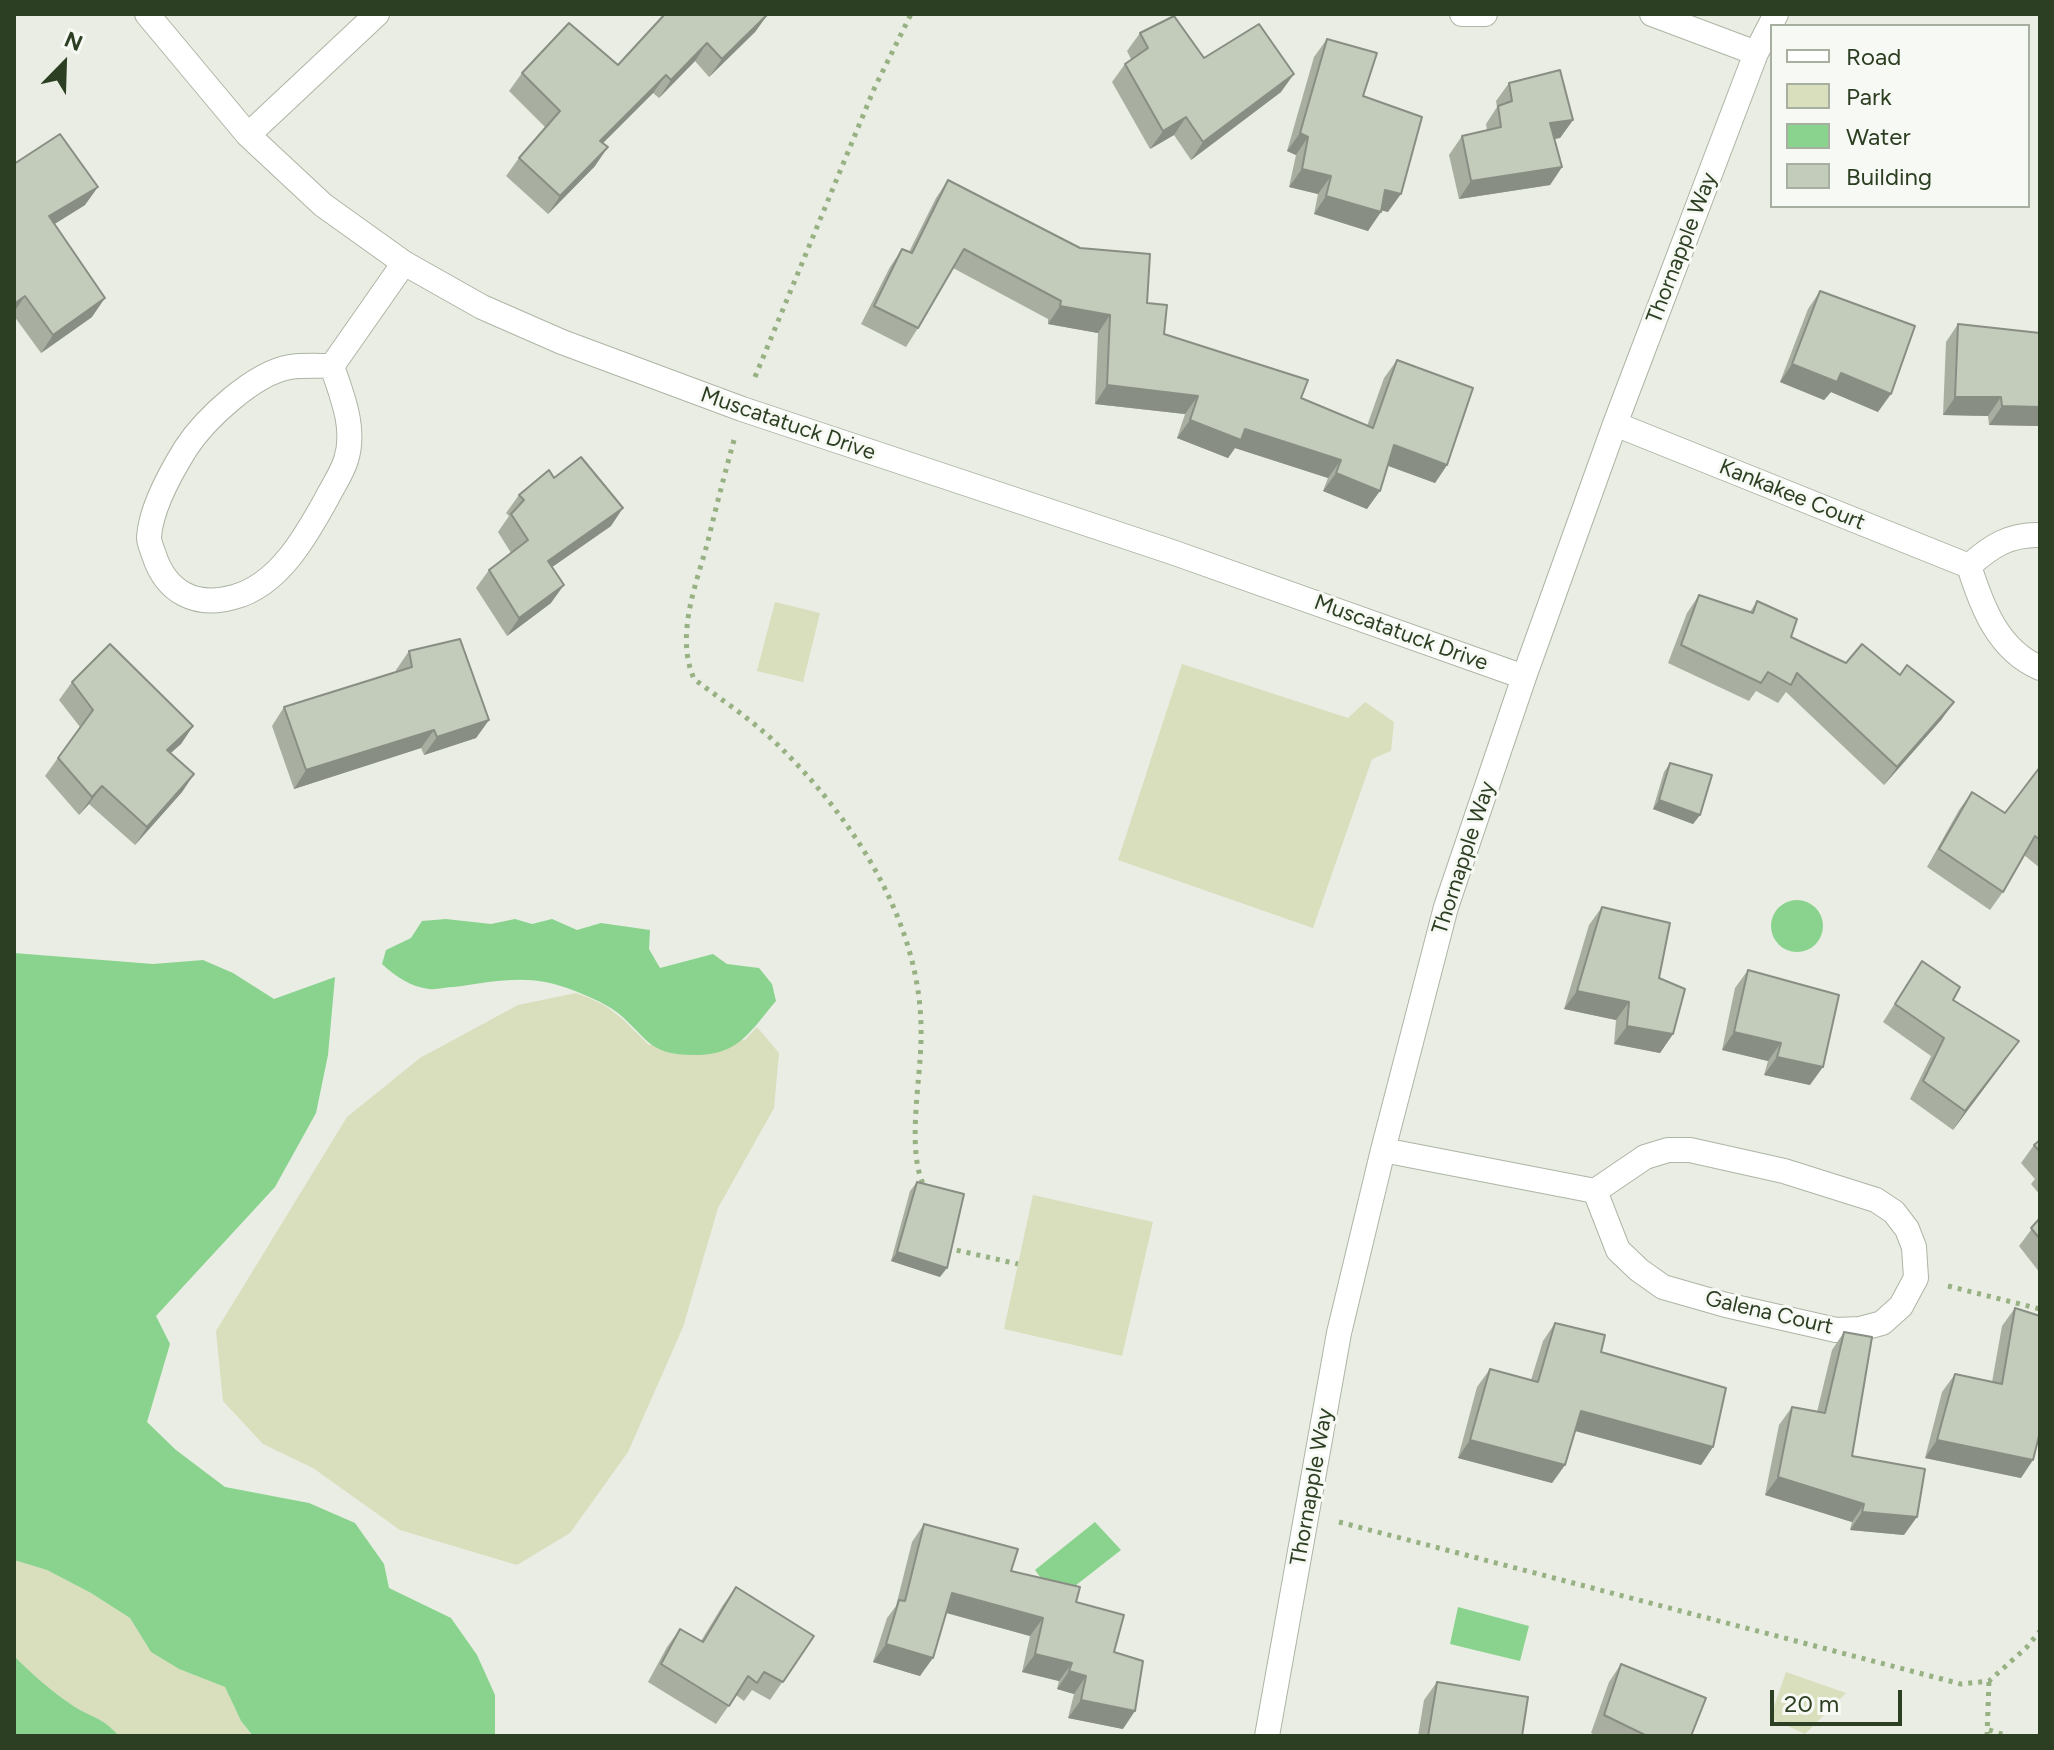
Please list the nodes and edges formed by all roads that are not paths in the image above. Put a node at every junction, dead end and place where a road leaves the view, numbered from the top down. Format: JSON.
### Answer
{"nodes":[{"id":1,"x":147,"y":14,"type":"edge"},
{"id":2,"x":377,"y":14,"type":"edge"},
{"id":3,"x":1462,"y":14,"type":"edge"},
{"id":4,"x":1485,"y":14,"type":"edge"},
{"id":5,"x":1652,"y":14,"type":"edge"},
{"id":6,"x":1770,"y":26,"type":"edge"},
{"id":7,"x":1756,"y":53,"type":"junction"},
{"id":8,"x":248,"y":135,"type":"junction"},
{"id":9,"x":404,"y":263,"type":"junction"},
{"id":10,"x":332,"y":366,"type":"junction"},
{"id":11,"x":1615,"y":424,"type":"junction"},
{"id":12,"x":2040,"y":535,"type":"edge"},
{"id":13,"x":1969,"y":566,"type":"junction"},
{"id":14,"x":2040,"y":668,"type":"edge"},
{"id":15,"x":1524,"y":677,"type":"junction"},
{"id":16,"x":1383,"y":1150,"type":"junction"},
{"id":17,"x":1595,"y":1191,"type":"junction"},
{"id":18,"x":1267,"y":1736,"type":"edge"}],
"edges":[{"from":1,"to":8,"type":"street","name":"Muscatatuck Drive"},
{"from":2,"to":8,"type":"street"},
{"from":3,"to":4,"type":"street"},
{"from":5,"to":7,"type":"street"},
{"from":6,"to":7,"type":"street","name":"Thornapple Way"},
{"from":7,"to":11,"type":"street","name":"Thornapple Way"},
{"from":8,"to":9,"type":"street","name":"Muscatatuck Drive"},
{"from":9,"to":10,"type":"street"},
{"from":9,"to":15,"type":"street","name":"Muscatatuck Drive"},
{"from":10,"to":10,"type":"street"},
{"from":11,"to":13,"type":"street","name":"Kankakee Court"},
{"from":11,"to":15,"type":"street","name":"Thornapple Way"},
{"from":12,"to":13,"type":"street"},
{"from":13,"to":14,"type":"street"},
{"from":15,"to":16,"type":"street","name":"Thornapple Way"},
{"from":16,"to":17,"type":"street"},
{"from":16,"to":18,"type":"street","name":"Thornapple Way"},
{"from":17,"to":17,"type":"street","name":"Galena Court"}]}
